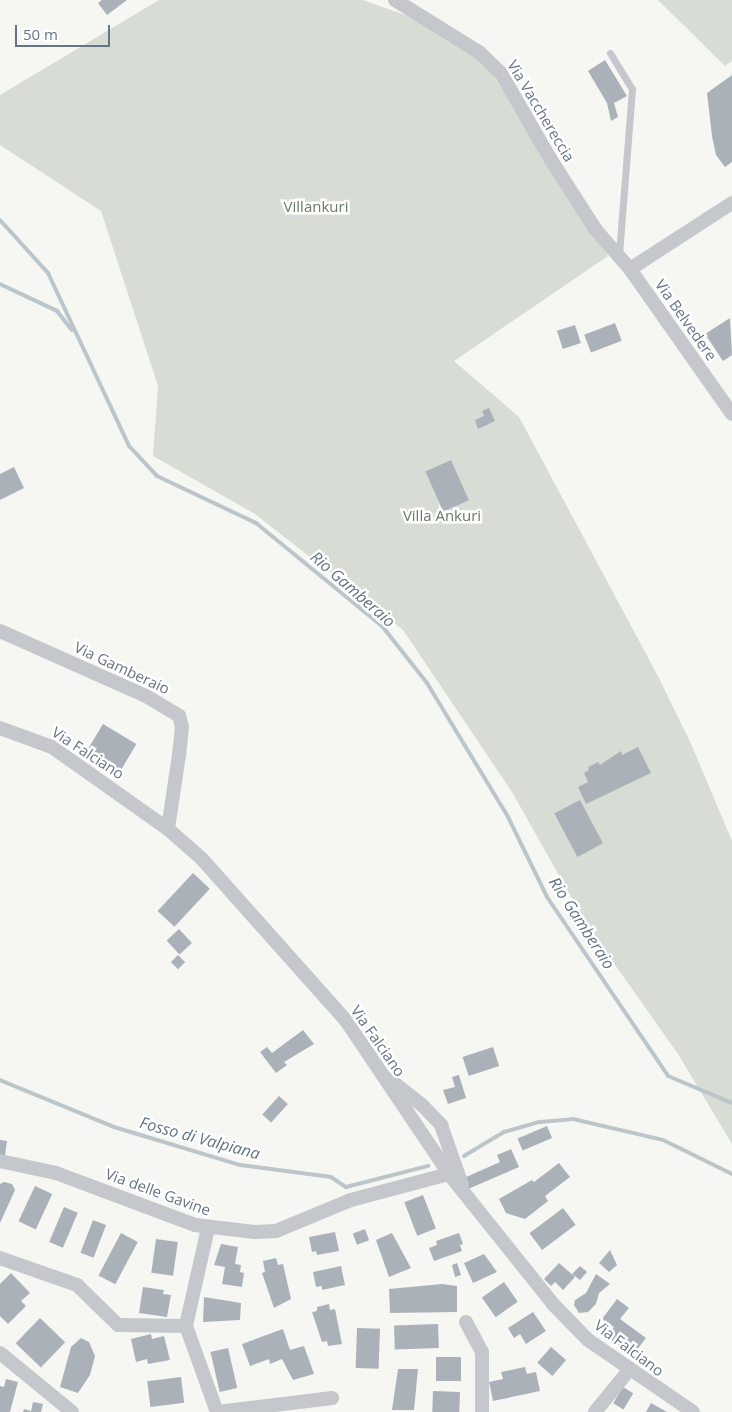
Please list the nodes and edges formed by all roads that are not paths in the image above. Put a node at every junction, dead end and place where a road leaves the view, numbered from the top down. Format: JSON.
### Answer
{"nodes":[{"id":1,"x":394,"y":0,"type":"edge"},
{"id":2,"x":610,"y":53,"type":"dead end"},
{"id":3,"x":732,"y":203,"type":"edge"},
{"id":4,"x":619,"y":257,"type":"junction"},
{"id":5,"x":630,"y":269,"type":"junction"},
{"id":6,"x":732,"y":414,"type":"edge"},
{"id":7,"x":0,"y":631,"type":"edge"},
{"id":8,"x":0,"y":728,"type":"edge"},
{"id":9,"x":168,"y":829,"type":"junction"},
{"id":10,"x":382,"y":1074,"type":"junction"},
{"id":11,"x":0,"y":1161,"type":"edge"},
{"id":12,"x":449,"y":1174,"type":"junction"},
{"id":13,"x":464,"y":1193,"type":"junction"},
{"id":14,"x":208,"y":1228,"type":"junction"},
{"id":15,"x":0,"y":1258,"type":"edge"},
{"id":16,"x":466,"y":1322,"type":"dead end"},
{"id":17,"x":186,"y":1326,"type":"junction"},
{"id":18,"x":0,"y":1353,"type":"edge"},
{"id":19,"x":629,"y":1370,"type":"junction"},
{"id":20,"x":332,"y":1398,"type":"dead end"},
{"id":21,"x":72,"y":1412,"type":"edge"},
{"id":22,"x":217,"y":1412,"type":"edge"},
{"id":23,"x":482,"y":1412,"type":"edge"},
{"id":24,"x":595,"y":1412,"type":"edge"},
{"id":25,"x":693,"y":1412,"type":"edge"}],
"edges":[{"from":1,"to":4,"type":"street","name":"Via Vacchereccia"},
{"from":2,"to":4,"type":"lane"},
{"from":3,"to":5,"type":"street"},
{"from":4,"to":5,"type":"street","name":"Via Vacchereccia"},
{"from":5,"to":6,"type":"street","name":"Via Belvedere"},
{"from":7,"to":9,"type":"street","name":"Via Gamberaio"},
{"from":8,"to":9,"type":"street","name":"Via Falciano"},
{"from":9,"to":10,"type":"street","name":"Via Falciano"},
{"from":10,"to":12,"type":"street","name":"Via Falciano"},
{"from":10,"to":13,"type":"street"},
{"from":11,"to":14,"type":"street","name":"Via delle Gavine"},
{"from":12,"to":13,"type":"street","name":"Via Falciano"},
{"from":12,"to":14,"type":"street","name":"Via delle Gavine"},
{"from":13,"to":19,"type":"street","name":"Via Falciano"},
{"from":14,"to":17,"type":"street"},
{"from":15,"to":17,"type":"street"},
{"from":16,"to":23,"type":"street"},
{"from":17,"to":22,"type":"street"},
{"from":18,"to":21,"type":"street"},
{"from":19,"to":24,"type":"street"},
{"from":19,"to":25,"type":"street","name":"Via Falciano"},
{"from":20,"to":22,"type":"street"}]}
